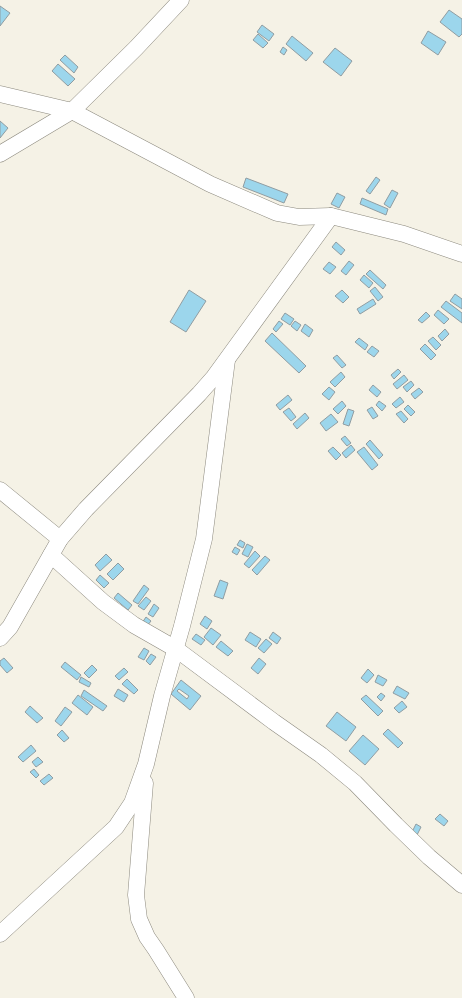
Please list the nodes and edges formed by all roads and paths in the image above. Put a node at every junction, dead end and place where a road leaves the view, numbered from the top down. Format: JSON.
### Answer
{"nodes":[{"id":1,"x":181,"y":0,"type":"edge"},
{"id":2,"x":0,"y":94,"type":"edge"},
{"id":3,"x":72,"y":111,"type":"junction"},
{"id":4,"x":0,"y":154,"type":"edge"},
{"id":5,"x":331,"y":216,"type":"junction"},
{"id":6,"x":462,"y":254,"type":"edge"},
{"id":7,"x":227,"y":360,"type":"junction"},
{"id":8,"x":0,"y":490,"type":"edge"},
{"id":9,"x":60,"y":539,"type":"junction"},
{"id":10,"x":51,"y":555,"type":"junction"},
{"id":11,"x":0,"y":638,"type":"edge"},
{"id":12,"x":176,"y":649,"type":"junction"},
{"id":13,"x":146,"y":764,"type":"junction"},
{"id":14,"x":462,"y":885,"type":"edge"},
{"id":15,"x":0,"y":934,"type":"edge"},
{"id":16,"x":183,"y":997,"type":"edge"}],
"edges":[{"from":1,"to":3,"type":"street"},
{"from":2,"to":3,"type":"street"},
{"from":3,"to":4,"type":"street"},
{"from":3,"to":5,"type":"street"},
{"from":5,"to":6,"type":"street"},
{"from":5,"to":7,"type":"street"},
{"from":7,"to":9,"type":"street"},
{"from":7,"to":12,"type":"street"},
{"from":8,"to":9,"type":"street"},
{"from":9,"to":10,"type":"street"},
{"from":10,"to":11,"type":"street"},
{"from":10,"to":12,"type":"street"},
{"from":12,"to":13,"type":"street"},
{"from":12,"to":14,"type":"street"},
{"from":13,"to":15,"type":"street"},
{"from":13,"to":16,"type":"street"}]}
